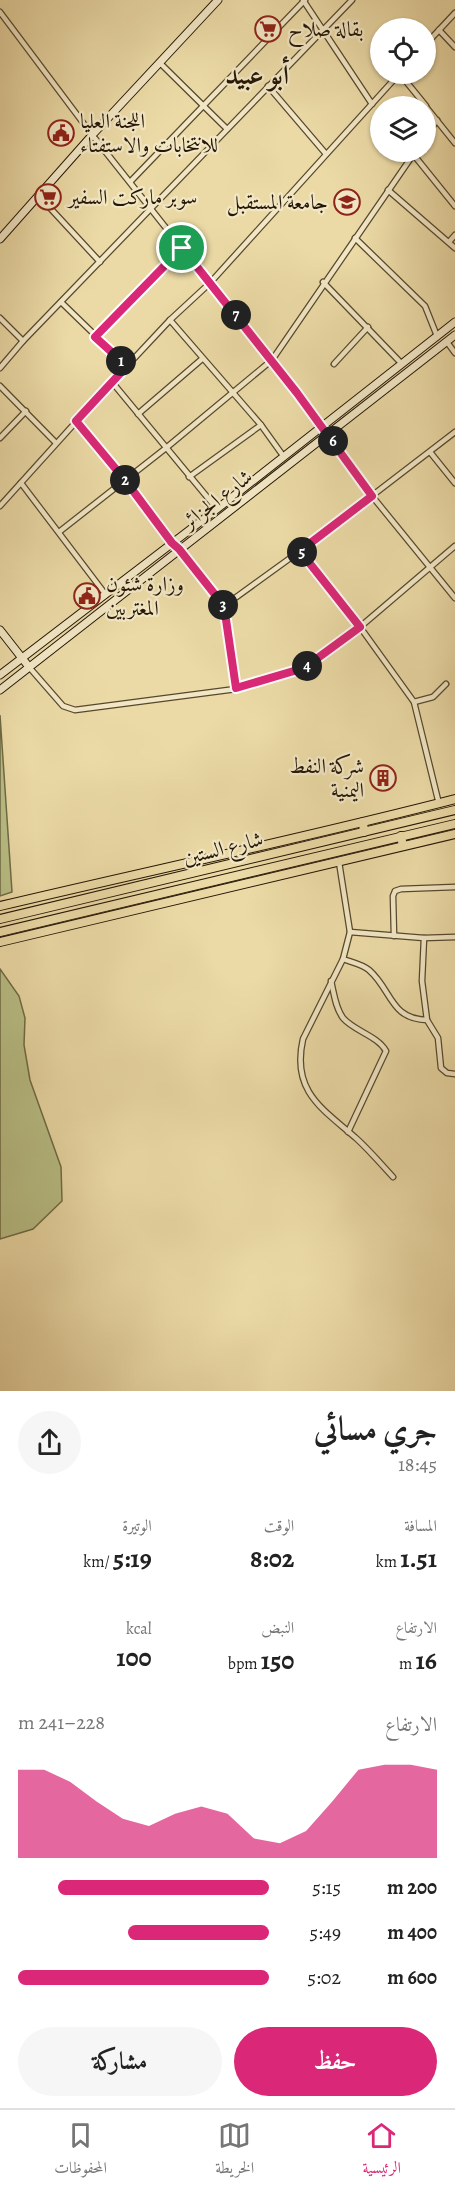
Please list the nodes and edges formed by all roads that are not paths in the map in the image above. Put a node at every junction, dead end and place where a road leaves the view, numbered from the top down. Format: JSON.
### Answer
{"nodes":[{"id":1,"x":218,"y":0,"type":"edge"},
{"id":2,"x":304,"y":0,"type":"edge"},
{"id":3,"x":352,"y":0,"type":"edge"},
{"id":4,"x":0,"y":12,"type":"edge"},
{"id":5,"x":455,"y":13,"type":"edge"},
{"id":6,"x":323,"y":30,"type":"junction"},
{"id":7,"x":439,"y":30,"type":"junction"},
{"id":8,"x":436,"y":33,"type":"edge"},
{"id":9,"x":455,"y":47,"type":"edge"},
{"id":10,"x":160,"y":63,"type":"junction"},
{"id":11,"x":391,"y":84,"type":"edge"},
{"id":12,"x":408,"y":84,"type":"edge"},
{"id":13,"x":268,"y":86,"type":"junction"},
{"id":14,"x":379,"y":96,"type":"edge"},
{"id":15,"x":417,"y":96,"type":"edge"},
{"id":16,"x":370,"y":101,"type":"edge"},
{"id":17,"x":203,"y":104,"type":"junction"},
{"id":18,"x":370,"y":106,"type":"edge"},
{"id":19,"x":437,"y":120,"type":"edge"},
{"id":20,"x":227,"y":129,"type":"junction"},
{"id":21,"x":93,"y":135,"type":"junction"},
{"id":22,"x":455,"y":143,"type":"edge"},
{"id":23,"x":326,"y":154,"type":"junction"},
{"id":24,"x":408,"y":162,"type":"edge"},
{"id":25,"x":421,"y":162,"type":"edge"},
{"id":26,"x":130,"y":181,"type":"junction"},
{"id":27,"x":388,"y":190,"type":"junction"},
{"id":28,"x":39,"y":196,"type":"junction"},
{"id":29,"x":455,"y":206,"type":"edge"},
{"id":30,"x":151,"y":208,"type":"junction"},
{"id":31,"x":455,"y":235,"type":"edge"},
{"id":32,"x":355,"y":238,"type":"junction"},
{"id":33,"x":0,"y":239,"type":"edge"},
{"id":34,"x":449,"y":242,"type":"junction"},
{"id":35,"x":182,"y":248,"type":"junction"},
{"id":36,"x":455,"y":248,"type":"edge"},
{"id":37,"x":100,"y":262,"type":"junction"},
{"id":38,"x":323,"y":282,"type":"junction"},
{"id":39,"x":210,"y":283,"type":"junction"},
{"id":40,"x":61,"y":302,"type":"junction"},
{"id":41,"x":0,"y":318,"type":"edge"},
{"id":42,"x":171,"y":320,"type":"junction"},
{"id":43,"x":455,"y":322,"type":"edge"},
{"id":44,"x":368,"y":327,"type":"junction"},
{"id":45,"x":455,"y":335,"type":"edge"},
{"id":46,"x":437,"y":336,"type":"junction"},
{"id":47,"x":95,"y":337,"type":"junction"},
{"id":48,"x":23,"y":341,"type":"junction"},
{"id":49,"x":447,"y":342,"type":"junction"},
{"id":50,"x":455,"y":353,"type":"edge"},
{"id":51,"x":202,"y":359,"type":"junction"},
{"id":52,"x":272,"y":360,"type":"junction"},
{"id":53,"x":334,"y":364,"type":"dead end"},
{"id":54,"x":402,"y":364,"type":"junction"},
{"id":55,"x":127,"y":366,"type":"junction"},
{"id":56,"x":0,"y":368,"type":"edge"},
{"id":57,"x":112,"y":382,"type":"junction"},
{"id":58,"x":0,"y":386,"type":"edge"},
{"id":59,"x":232,"y":393,"type":"junction"},
{"id":60,"x":26,"y":411,"type":"junction"},
{"id":61,"x":138,"y":414,"type":"junction"},
{"id":62,"x":76,"y":421,"type":"junction"},
{"id":63,"x":261,"y":424,"type":"junction"},
{"id":64,"x":321,"y":426,"type":"junction"},
{"id":65,"x":455,"y":432,"type":"edge"},
{"id":66,"x":327,"y":434,"type":"junction"},
{"id":67,"x":0,"y":438,"type":"edge"},
{"id":68,"x":56,"y":443,"type":"junction"},
{"id":69,"x":166,"y":448,"type":"junction"},
{"id":70,"x":430,"y":452,"type":"junction"},
{"id":71,"x":284,"y":457,"type":"junction"},
{"id":72,"x":189,"y":477,"type":"junction"},
{"id":73,"x":125,"y":480,"type":"junction"},
{"id":74,"x":21,"y":483,"type":"junction"},
{"id":75,"x":455,"y":483,"type":"edge"},
{"id":76,"x":372,"y":496,"type":"junction"},
{"id":77,"x":0,"y":506,"type":"edge"},
{"id":78,"x":218,"y":509,"type":"junction"},
{"id":79,"x":58,"y":532,"type":"junction"},
{"id":80,"x":172,"y":543,"type":"junction"},
{"id":81,"x":455,"y":546,"type":"edge"},
{"id":82,"x":179,"y":549,"type":"junction"},
{"id":83,"x":300,"y":551,"type":"junction"},
{"id":84,"x":429,"y":567,"type":"junction"},
{"id":85,"x":106,"y":595,"type":"junction"},
{"id":86,"x":455,"y":598,"type":"edge"},
{"id":87,"x":224,"y":606,"type":"junction"},
{"id":88,"x":360,"y":627,"type":"junction"},
{"id":89,"x":0,"y":630,"type":"edge"},
{"id":90,"x":22,"y":658,"type":"junction"},
{"id":91,"x":29,"y":667,"type":"junction"},
{"id":92,"x":0,"y":675,"type":"edge"},
{"id":93,"x":446,"y":684,"type":"dead end"},
{"id":94,"x":236,"y":688,"type":"junction"},
{"id":95,"x":0,"y":690,"type":"edge"},
{"id":96,"x":414,"y":702,"type":"junction"},
{"id":97,"x":455,"y":800,"type":"edge"},
{"id":98,"x":439,"y":804,"type":"junction"},
{"id":99,"x":455,"y":810,"type":"edge"},
{"id":100,"x":455,"y":824,"type":"edge"},
{"id":101,"x":364,"y":827,"type":"junction"},
{"id":102,"x":455,"y":834,"type":"edge"},
{"id":103,"x":401,"y":836,"type":"junction"},
{"id":104,"x":403,"y":846,"type":"junction"},
{"id":105,"x":339,"y":862,"type":"junction"},
{"id":106,"x":455,"y":886,"type":"edge"},
{"id":107,"x":112,"y":893,"type":"junction"},
{"id":108,"x":113,"y":905,"type":"junction"},
{"id":109,"x":0,"y":906,"type":"edge"},
{"id":110,"x":0,"y":919,"type":"edge"},
{"id":111,"x":46,"y":926,"type":"junction"},
{"id":112,"x":0,"y":932,"type":"edge"},
{"id":113,"x":350,"y":932,"type":"junction"},
{"id":114,"x":394,"y":936,"type":"junction"},
{"id":115,"x":455,"y":937,"type":"edge"},
{"id":116,"x":424,"y":938,"type":"junction"},
{"id":117,"x":0,"y":942,"type":"edge"},
{"id":118,"x":343,"y":959,"type":"junction"},
{"id":119,"x":331,"y":980,"type":"junction"},
{"id":120,"x":427,"y":1020,"type":"junction"},
{"id":121,"x":455,"y":1074,"type":"edge"},
{"id":122,"x":348,"y":1132,"type":"junction"},
{"id":123,"x":393,"y":1177,"type":"dead end"}],
"edges":[{"from":1,"to":10,"type":"main road"},
{"from":2,"to":6,"type":"street"},
{"from":2,"to":17,"type":"street"},
{"from":3,"to":6,"type":"street"},
{"from":4,"to":21,"type":"street"},
{"from":5,"to":7,"type":"street"},
{"from":6,"to":13,"type":"street"},
{"from":6,"to":16,"type":"street"},
{"from":7,"to":8,"type":"street"},
{"from":7,"to":9,"type":"street"},
{"from":10,"to":17,"type":"street"},
{"from":10,"to":21,"type":"main road"},
{"from":11,"to":14,"type":"street"},
{"from":12,"to":15,"type":"street"},
{"from":13,"to":20,"type":"street"},
{"from":13,"to":23,"type":"street"},
{"from":17,"to":20,"type":"street"},
{"from":17,"to":26,"type":"street"},
{"from":18,"to":23,"type":"street"},
{"from":19,"to":22,"type":"street"},
{"from":20,"to":30,"type":"street"},
{"from":21,"to":26,"type":"street"},
{"from":21,"to":28,"type":"main road"},
{"from":23,"to":39,"type":"street"},
{"from":24,"to":27,"type":"street"},
{"from":25,"to":29,"type":"street"},
{"from":26,"to":30,"type":"street"},
{"from":27,"to":32,"type":"street"},
{"from":27,"to":34,"type":"street"},
{"from":28,"to":33,"type":"main road"},
{"from":28,"to":37,"type":"street"},
{"from":30,"to":35,"type":"street"},
{"from":30,"to":37,"type":"street"},
{"from":31,"to":34,"type":"street"},
{"from":32,"to":38,"type":"street"},
{"from":32,"to":46,"type":"street"},
{"from":34,"to":36,"type":"street"},
{"from":35,"to":39,"type":"street"},
{"from":35,"to":47,"type":"street"},
{"from":37,"to":40,"type":"street"},
{"from":38,"to":44,"type":"street"},
{"from":38,"to":52,"type":"street"},
{"from":39,"to":42,"type":"street"},
{"from":39,"to":52,"type":"street"},
{"from":40,"to":47,"type":"street"},
{"from":40,"to":48,"type":"street"},
{"from":41,"to":48,"type":"street"},
{"from":42,"to":51,"type":"street"},
{"from":42,"to":55,"type":"street"},
{"from":43,"to":46,"type":"main road","name":"شارع الجزائر"},
{"from":44,"to":53,"type":"street"},
{"from":44,"to":54,"type":"street"},
{"from":45,"to":49,"type":"main road","name":"شارع الجزائر"},
{"from":46,"to":54,"type":"main road","name":"شارع الجزائر"},
{"from":47,"to":55,"type":"street"},
{"from":48,"to":56,"type":"street"},
{"from":49,"to":50,"type":"street"},
{"from":49,"to":66,"type":"main road","name":"شارع الجزائر"},
{"from":51,"to":59,"type":"street"},
{"from":51,"to":61,"type":"street"},
{"from":52,"to":59,"type":"street"},
{"from":52,"to":64,"type":"street"},
{"from":54,"to":64,"type":"main road","name":"شارع الجزائر"},
{"from":55,"to":57,"type":"street"},
{"from":57,"to":61,"type":"street"},
{"from":57,"to":62,"type":"street"},
{"from":58,"to":60,"type":"street"},
{"from":59,"to":63,"type":"street"},
{"from":59,"to":69,"type":"street"},
{"from":60,"to":67,"type":"street"},
{"from":60,"to":68,"type":"street"},
{"from":61,"to":69,"type":"street"},
{"from":62,"to":68,"type":"street"},
{"from":62,"to":73,"type":"street"},
{"from":63,"to":71,"type":"street"},
{"from":63,"to":72,"type":"street"},
{"from":64,"to":66,"type":"street"},
{"from":64,"to":71,"type":"main road","name":"شارع الجزائر"},
{"from":65,"to":70,"type":"street"},
{"from":66,"to":76,"type":"street"},
{"from":66,"to":82,"type":"main road","name":"شارع الجزائر"},
{"from":68,"to":74,"type":"street"},
{"from":69,"to":72,"type":"street"},
{"from":69,"to":73,"type":"street"},
{"from":70,"to":75,"type":"street"},
{"from":70,"to":76,"type":"street"},
{"from":71,"to":78,"type":"main road","name":"شارع الجزائر"},
{"from":72,"to":78,"type":"street"},
{"from":73,"to":79,"type":"street"},
{"from":73,"to":80,"type":"street"},
{"from":74,"to":77,"type":"street"},
{"from":74,"to":79,"type":"street"},
{"from":76,"to":83,"type":"street"},
{"from":76,"to":84,"type":"street"},
{"from":78,"to":80,"type":"main road","name":"شارع الجزائر"},
{"from":79,"to":85,"type":"street"},
{"from":80,"to":82,"type":"main road"},
{"from":80,"to":85,"type":"main road","name":"شارع الجزائر"},
{"from":81,"to":84,"type":"street"},
{"from":82,"to":87,"type":"street"},
{"from":82,"to":91,"type":"main road","name":"شارع الجزائر"},
{"from":83,"to":87,"type":"street"},
{"from":83,"to":88,"type":"street"},
{"from":84,"to":86,"type":"street"},
{"from":84,"to":88,"type":"street"},
{"from":85,"to":90,"type":"main road","name":"شارع الجزائر"},
{"from":87,"to":94,"type":"street"},
{"from":88,"to":94,"type":"street"},
{"from":88,"to":96,"type":"street"},
{"from":89,"to":90,"type":"main road"},
{"from":90,"to":91,"type":"main road"},
{"from":90,"to":92,"type":"main road","name":"شارع الجزائر"},
{"from":91,"to":94,"type":"street"},
{"from":91,"to":95,"type":"main road","name":"شارع الجزائر"},
{"from":93,"to":96,"type":"street"},
{"from":96,"to":98,"type":"street"},
{"from":97,"to":98,"type":"main road","name":"شارع الستين"},
{"from":98,"to":101,"type":"main road","name":"شارع الستين"},
{"from":99,"to":101,"type":"highway","name":"شارع الستين"},
{"from":100,"to":103,"type":"highway","name":"شارع الستين"},
{"from":101,"to":107,"type":"highway","name":"شارع الستين"},
{"from":101,"to":109,"type":"main road","name":"شارع الستين"},
{"from":102,"to":104,"type":"main road","name":"شارع الستين"},
{"from":103,"to":104,"type":"highway"},
{"from":103,"to":108,"type":"highway","name":"شارع الستين"},
{"from":104,"to":105,"type":"main road","name":"شارع الستين"},
{"from":105,"to":111,"type":"main road","name":"شارع الستين"},
{"from":105,"to":113,"type":"street"},
{"from":106,"to":114,"type":"street"},
{"from":107,"to":108,"type":"highway"},
{"from":107,"to":110,"type":"highway","name":"شارع الستين"},
{"from":108,"to":111,"type":"highway","name":"شارع الستين"},
{"from":111,"to":112,"type":"highway","name":"شارع الستين"},
{"from":111,"to":117,"type":"main road","name":"شارع الستين"},
{"from":113,"to":114,"type":"street"},
{"from":113,"to":118,"type":"street"},
{"from":114,"to":116,"type":"street"},
{"from":115,"to":116,"type":"street"},
{"from":116,"to":120,"type":"street"},
{"from":118,"to":119,"type":"street"},
{"from":118,"to":120,"type":"street"},
{"from":119,"to":122,"type":"street"},
{"from":119,"to":122,"type":"street"},
{"from":120,"to":121,"type":"street"},
{"from":122,"to":123,"type":"street"}]}
